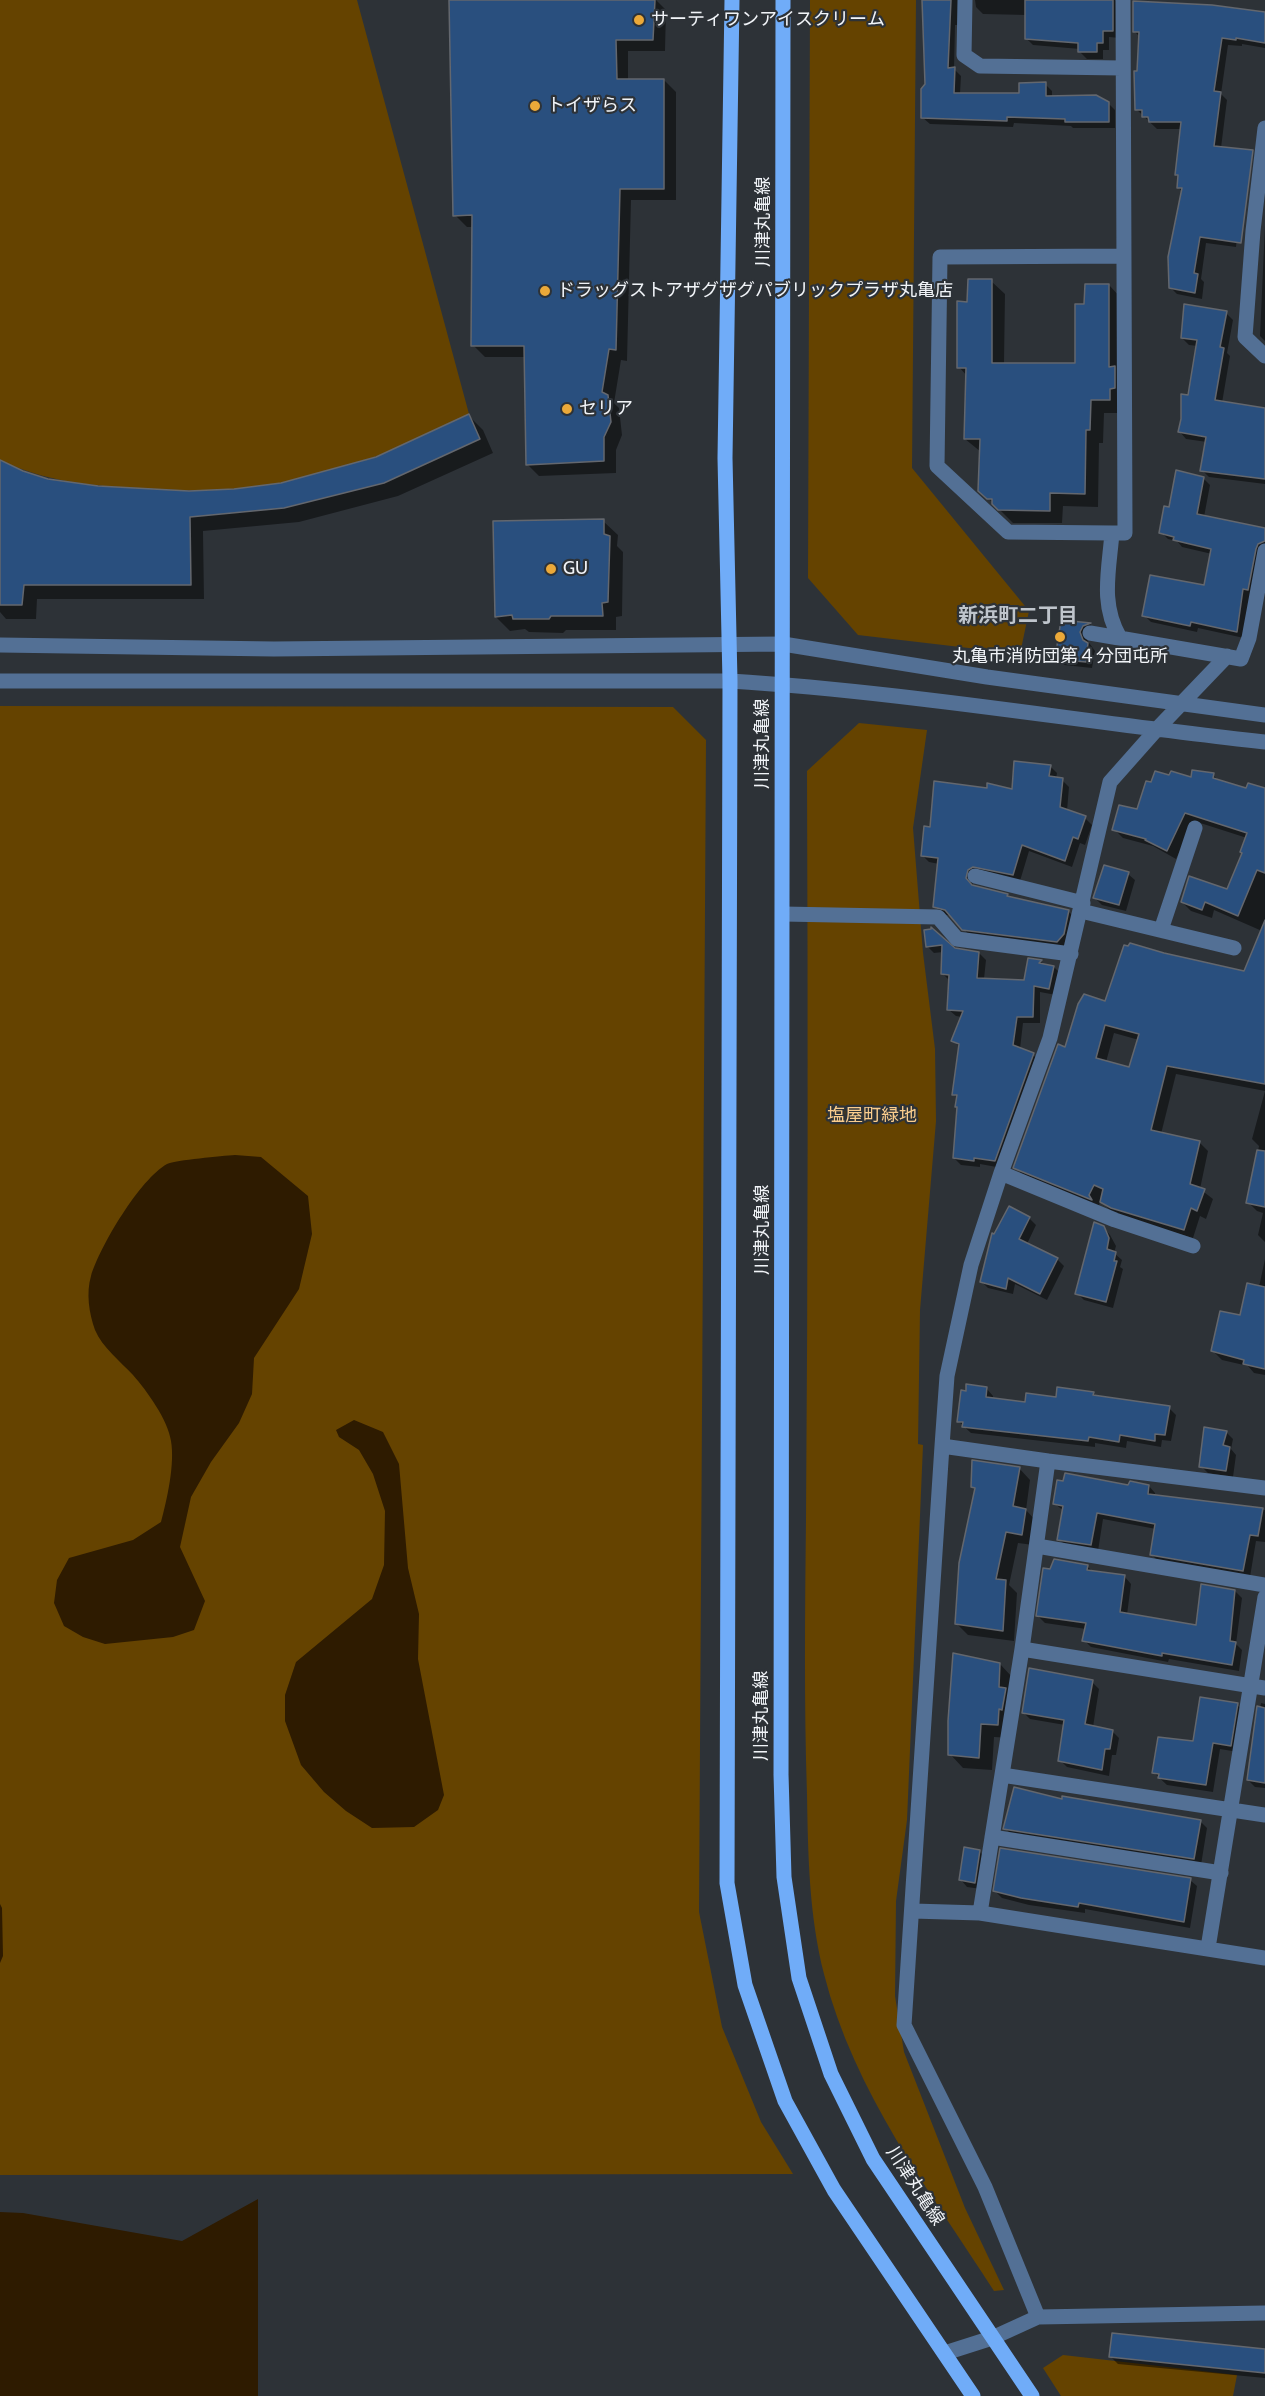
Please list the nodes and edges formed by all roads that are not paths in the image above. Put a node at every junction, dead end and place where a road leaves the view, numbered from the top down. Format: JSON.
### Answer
{"nodes":[{"id":1,"x":732,"y":0,"type":"edge"},
{"id":2,"x":783,"y":0,"type":"edge"},
{"id":3,"x":965,"y":0,"type":"edge"},
{"id":4,"x":1123,"y":0,"type":"edge"},
{"id":5,"x":1122,"y":68,"type":"junction"},
{"id":6,"x":1265,"y":128,"type":"edge"},
{"id":7,"x":1123,"y":256,"type":"junction"},
{"id":8,"x":1265,"y":356,"type":"edge"},
{"id":9,"x":1112,"y":533,"type":"junction"},
{"id":10,"x":1265,"y":551,"type":"edge"},
{"id":11,"x":1260,"y":609,"type":"edge"},
{"id":12,"x":1090,"y":633,"type":"dead end"},
{"id":13,"x":1120,"y":638,"type":"junction"},
{"id":14,"x":783,"y":644,"type":"junction"},
{"id":15,"x":0,"y":645,"type":"edge"},
{"id":16,"x":728,"y":645,"type":"junction"},
{"id":17,"x":1227,"y":656,"type":"junction"},
{"id":18,"x":0,"y":681,"type":"edge"},
{"id":19,"x":730,"y":681,"type":"junction"},
{"id":20,"x":782,"y":684,"type":"junction"},
{"id":21,"x":1181,"y":704,"type":"junction"},
{"id":22,"x":1265,"y":715,"type":"edge"},
{"id":23,"x":1157,"y":729,"type":"junction"},
{"id":24,"x":1265,"y":742,"type":"edge"},
{"id":25,"x":1195,"y":828,"type":"dead end"},
{"id":26,"x":975,"y":876,"type":"dead end"},
{"id":27,"x":1082,"y":907,"type":"junction"},
{"id":28,"x":783,"y":914,"type":"junction"},
{"id":29,"x":1161,"y":930,"type":"junction"},
{"id":30,"x":1234,"y":948,"type":"dead end"},
{"id":31,"x":1071,"y":954,"type":"junction"},
{"id":32,"x":1001,"y":1173,"type":"junction"},
{"id":33,"x":1193,"y":1246,"type":"dead end"},
{"id":34,"x":942,"y":1446,"type":"junction"},
{"id":35,"x":1048,"y":1461,"type":"junction"},
{"id":36,"x":1265,"y":1488,"type":"edge"},
{"id":37,"x":1037,"y":1546,"type":"junction"},
{"id":38,"x":1265,"y":1585,"type":"edge"},
{"id":39,"x":1265,"y":1597,"type":"edge"},
{"id":40,"x":1022,"y":1649,"type":"junction"},
{"id":41,"x":1258,"y":1687,"type":"edge"},
{"id":42,"x":1002,"y":1775,"type":"junction"},
{"id":43,"x":1231,"y":1810,"type":"junction"},
{"id":44,"x":1265,"y":1815,"type":"edge"},
{"id":45,"x":993,"y":1837,"type":"junction"},
{"id":46,"x":1221,"y":1873,"type":"junction"},
{"id":47,"x":913,"y":1911,"type":"junction"},
{"id":48,"x":980,"y":1913,"type":"junction"},
{"id":49,"x":1208,"y":1948,"type":"junction"},
{"id":50,"x":1265,"y":1958,"type":"edge"},
{"id":51,"x":1265,"y":2313,"type":"edge"},
{"id":52,"x":1038,"y":2317,"type":"junction"},
{"id":53,"x":992,"y":2337,"type":"junction"},
{"id":54,"x":945,"y":2353,"type":"junction"},
{"id":55,"x":974,"y":2396,"type":"edge"},
{"id":56,"x":1032,"y":2396,"type":"edge"}],
"edges":[{"from":1,"to":16,"type":"main road","name":"川津丸亀線"},
{"from":2,"to":14,"type":"main road","name":"川津丸亀線"},
{"from":3,"to":5,"type":"street"},
{"from":4,"to":5,"type":"street"},
{"from":5,"to":7,"type":"street"},
{"from":6,"to":8,"type":"street"},
{"from":7,"to":9,"type":"street"},
{"from":7,"to":9,"type":"street"},
{"from":9,"to":13,"type":"street"},
{"from":10,"to":11,"type":"street"},
{"from":11,"to":17,"type":"street"},
{"from":12,"to":13,"type":"street"},
{"from":13,"to":17,"type":"street"},
{"from":14,"to":16,"type":"street"},
{"from":14,"to":20,"type":"main road","name":"川津丸亀線"},
{"from":14,"to":21,"type":"street"},
{"from":15,"to":16,"type":"street"},
{"from":16,"to":19,"type":"main road","name":"川津丸亀線"},
{"from":17,"to":21,"type":"street"},
{"from":18,"to":19,"type":"street"},
{"from":19,"to":20,"type":"street"},
{"from":19,"to":54,"type":"main road","name":"川津丸亀線"},
{"from":20,"to":23,"type":"street"},
{"from":20,"to":28,"type":"main road","name":"川津丸亀線"},
{"from":21,"to":22,"type":"street"},
{"from":21,"to":23,"type":"street"},
{"from":23,"to":24,"type":"street"},
{"from":23,"to":27,"type":"street"},
{"from":25,"to":29,"type":"street"},
{"from":26,"to":27,"type":"street"},
{"from":27,"to":29,"type":"street"},
{"from":27,"to":31,"type":"street"},
{"from":28,"to":31,"type":"street"},
{"from":28,"to":53,"type":"main road","name":"川津丸亀線"},
{"from":29,"to":30,"type":"street"},
{"from":31,"to":32,"type":"street"},
{"from":32,"to":33,"type":"street"},
{"from":32,"to":34,"type":"street"},
{"from":34,"to":35,"type":"street"},
{"from":34,"to":47,"type":"street"},
{"from":35,"to":36,"type":"street"},
{"from":35,"to":37,"type":"street"},
{"from":37,"to":38,"type":"street"},
{"from":37,"to":40,"type":"street"},
{"from":39,"to":41,"type":"street"},
{"from":40,"to":41,"type":"street"},
{"from":40,"to":42,"type":"street"},
{"from":41,"to":43,"type":"street"},
{"from":42,"to":43,"type":"street"},
{"from":42,"to":45,"type":"street"},
{"from":43,"to":44,"type":"street"},
{"from":43,"to":46,"type":"street"},
{"from":45,"to":46,"type":"street"},
{"from":45,"to":48,"type":"street"},
{"from":46,"to":49,"type":"street"},
{"from":47,"to":48,"type":"street"},
{"from":47,"to":52,"type":"street"},
{"from":48,"to":49,"type":"street"},
{"from":49,"to":50,"type":"street"},
{"from":51,"to":52,"type":"street"},
{"from":52,"to":53,"type":"street"},
{"from":53,"to":54,"type":"street"},
{"from":53,"to":56,"type":"main road","name":"川津丸亀線"},
{"from":54,"to":55,"type":"main road","name":"川津丸亀線"}]}
